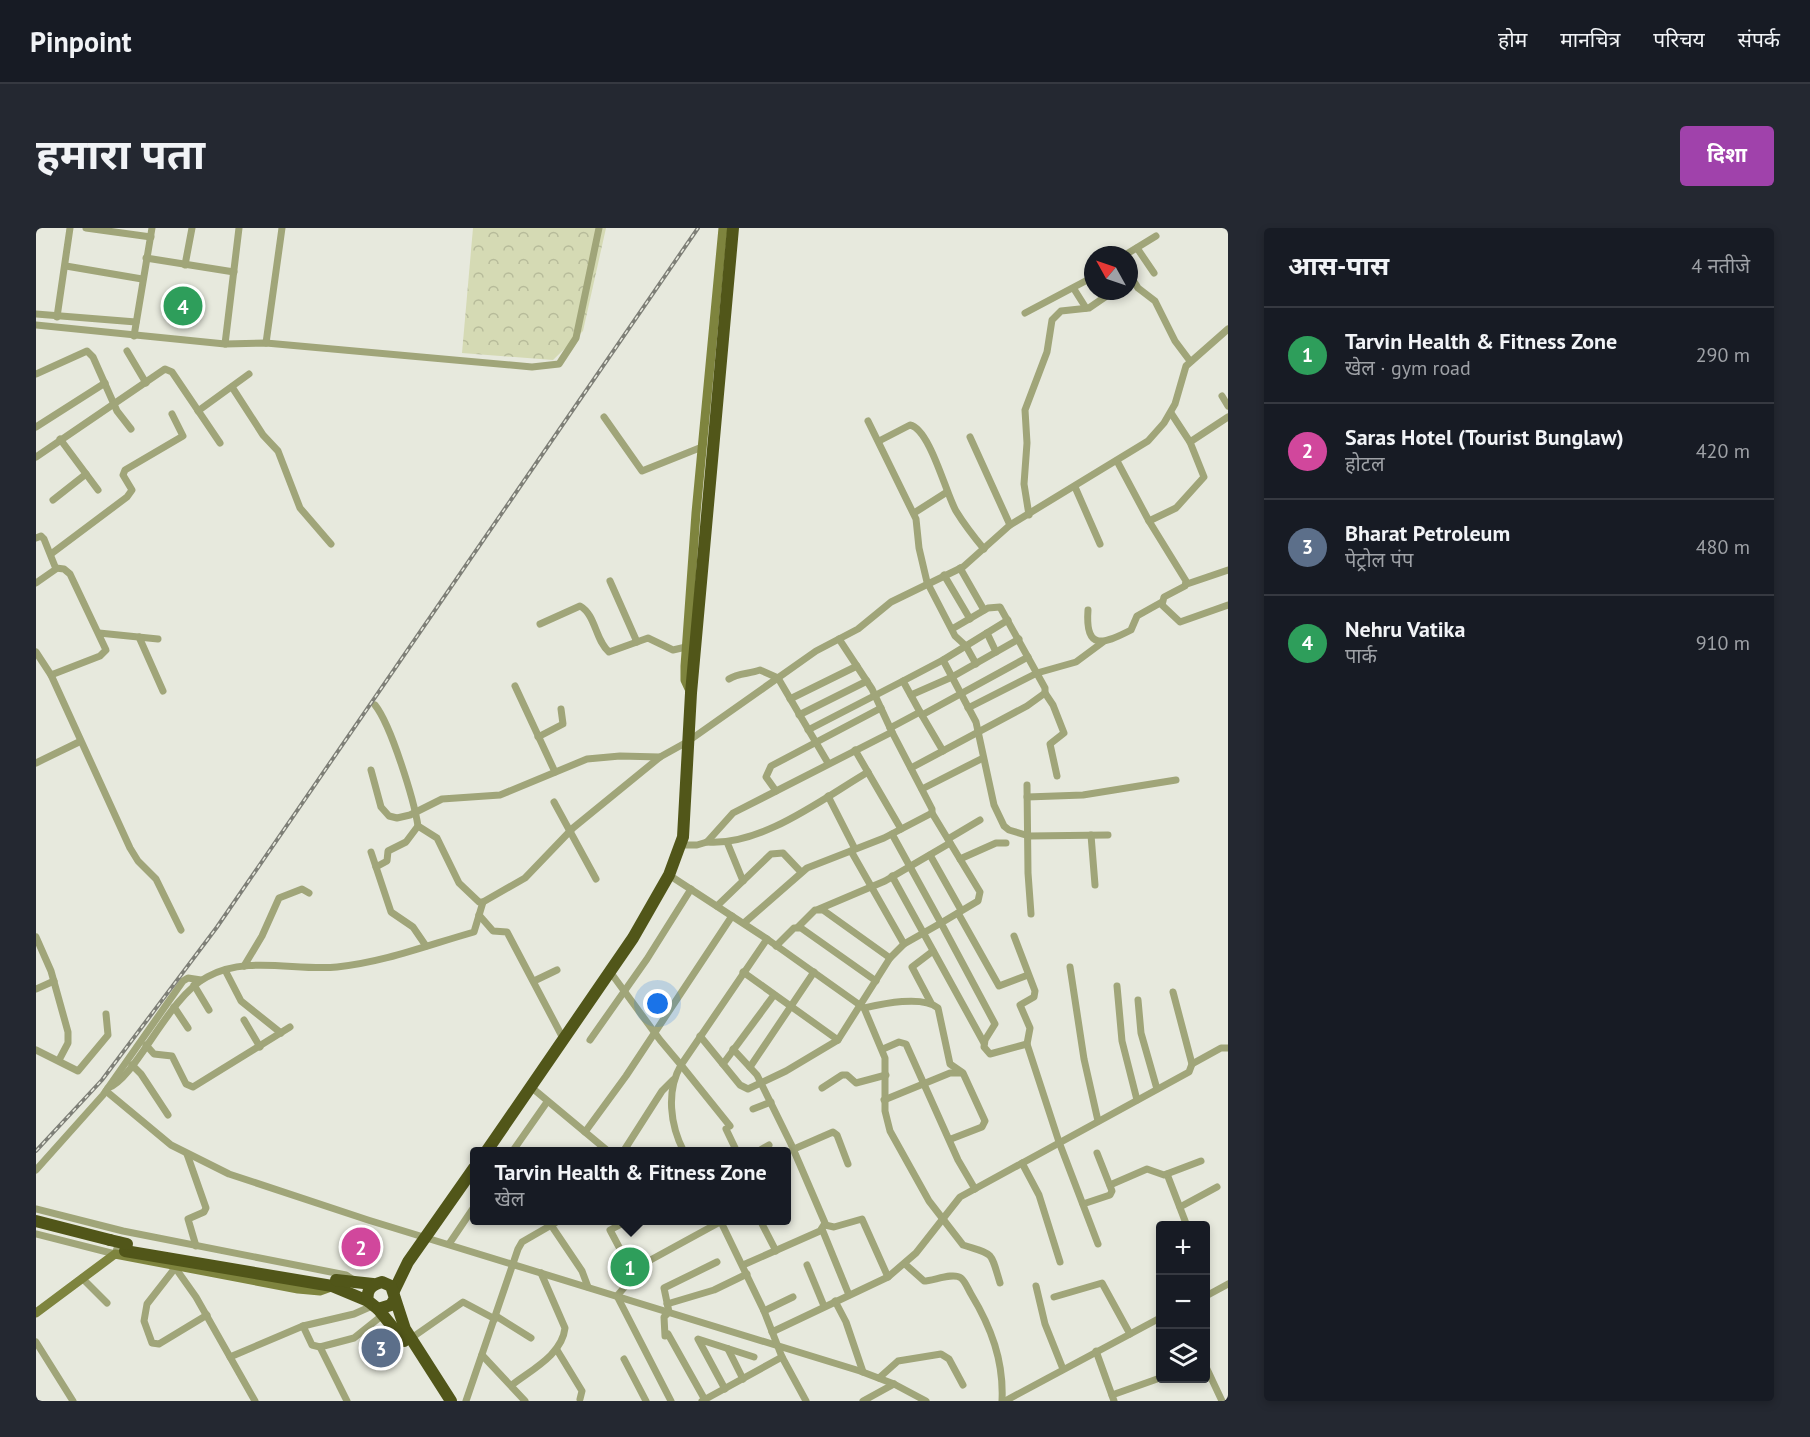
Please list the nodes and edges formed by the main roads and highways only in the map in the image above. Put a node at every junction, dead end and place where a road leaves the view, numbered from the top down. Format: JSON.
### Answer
{"nodes":[{"id":1,"x":733,"y":228,"type":"edge"},
{"id":2,"x":490,"y":1147,"type":"edge"},
{"id":3,"x":470,"y":1174,"type":"edge"},
{"id":4,"x":36,"y":1221,"type":"edge"},
{"id":5,"x":36,"y":1229,"type":"edge"},
{"id":6,"x":117,"y":1247,"type":"junction"},
{"id":7,"x":408,"y":1262,"type":"junction"},
{"id":8,"x":372,"y":1284,"type":"junction"},
{"id":9,"x":394,"y":1294,"type":"junction"},
{"id":10,"x":376,"y":1308,"type":"junction"},
{"id":11,"x":408,"y":1341,"type":"junction"},
{"id":12,"x":442,"y":1401,"type":"edge"},
{"id":13,"x":451,"y":1401,"type":"edge"}],
"edges":[{"from":1,"to":2,"type":"highway"},
{"from":3,"to":7,"type":"highway"},
{"from":4,"to":6,"type":"highway"},
{"from":5,"to":6,"type":"highway"},
{"from":6,"to":8,"type":"highway"},
{"from":6,"to":10,"type":"highway"},
{"from":7,"to":8,"type":"highway"},
{"from":7,"to":9,"type":"highway"},
{"from":8,"to":9,"type":"highway"},
{"from":8,"to":10,"type":"highway"},
{"from":9,"to":10,"type":"highway"},
{"from":9,"to":11,"type":"highway"},
{"from":10,"to":11,"type":"highway"},
{"from":11,"to":12,"type":"highway"},
{"from":11,"to":13,"type":"highway"}]}
